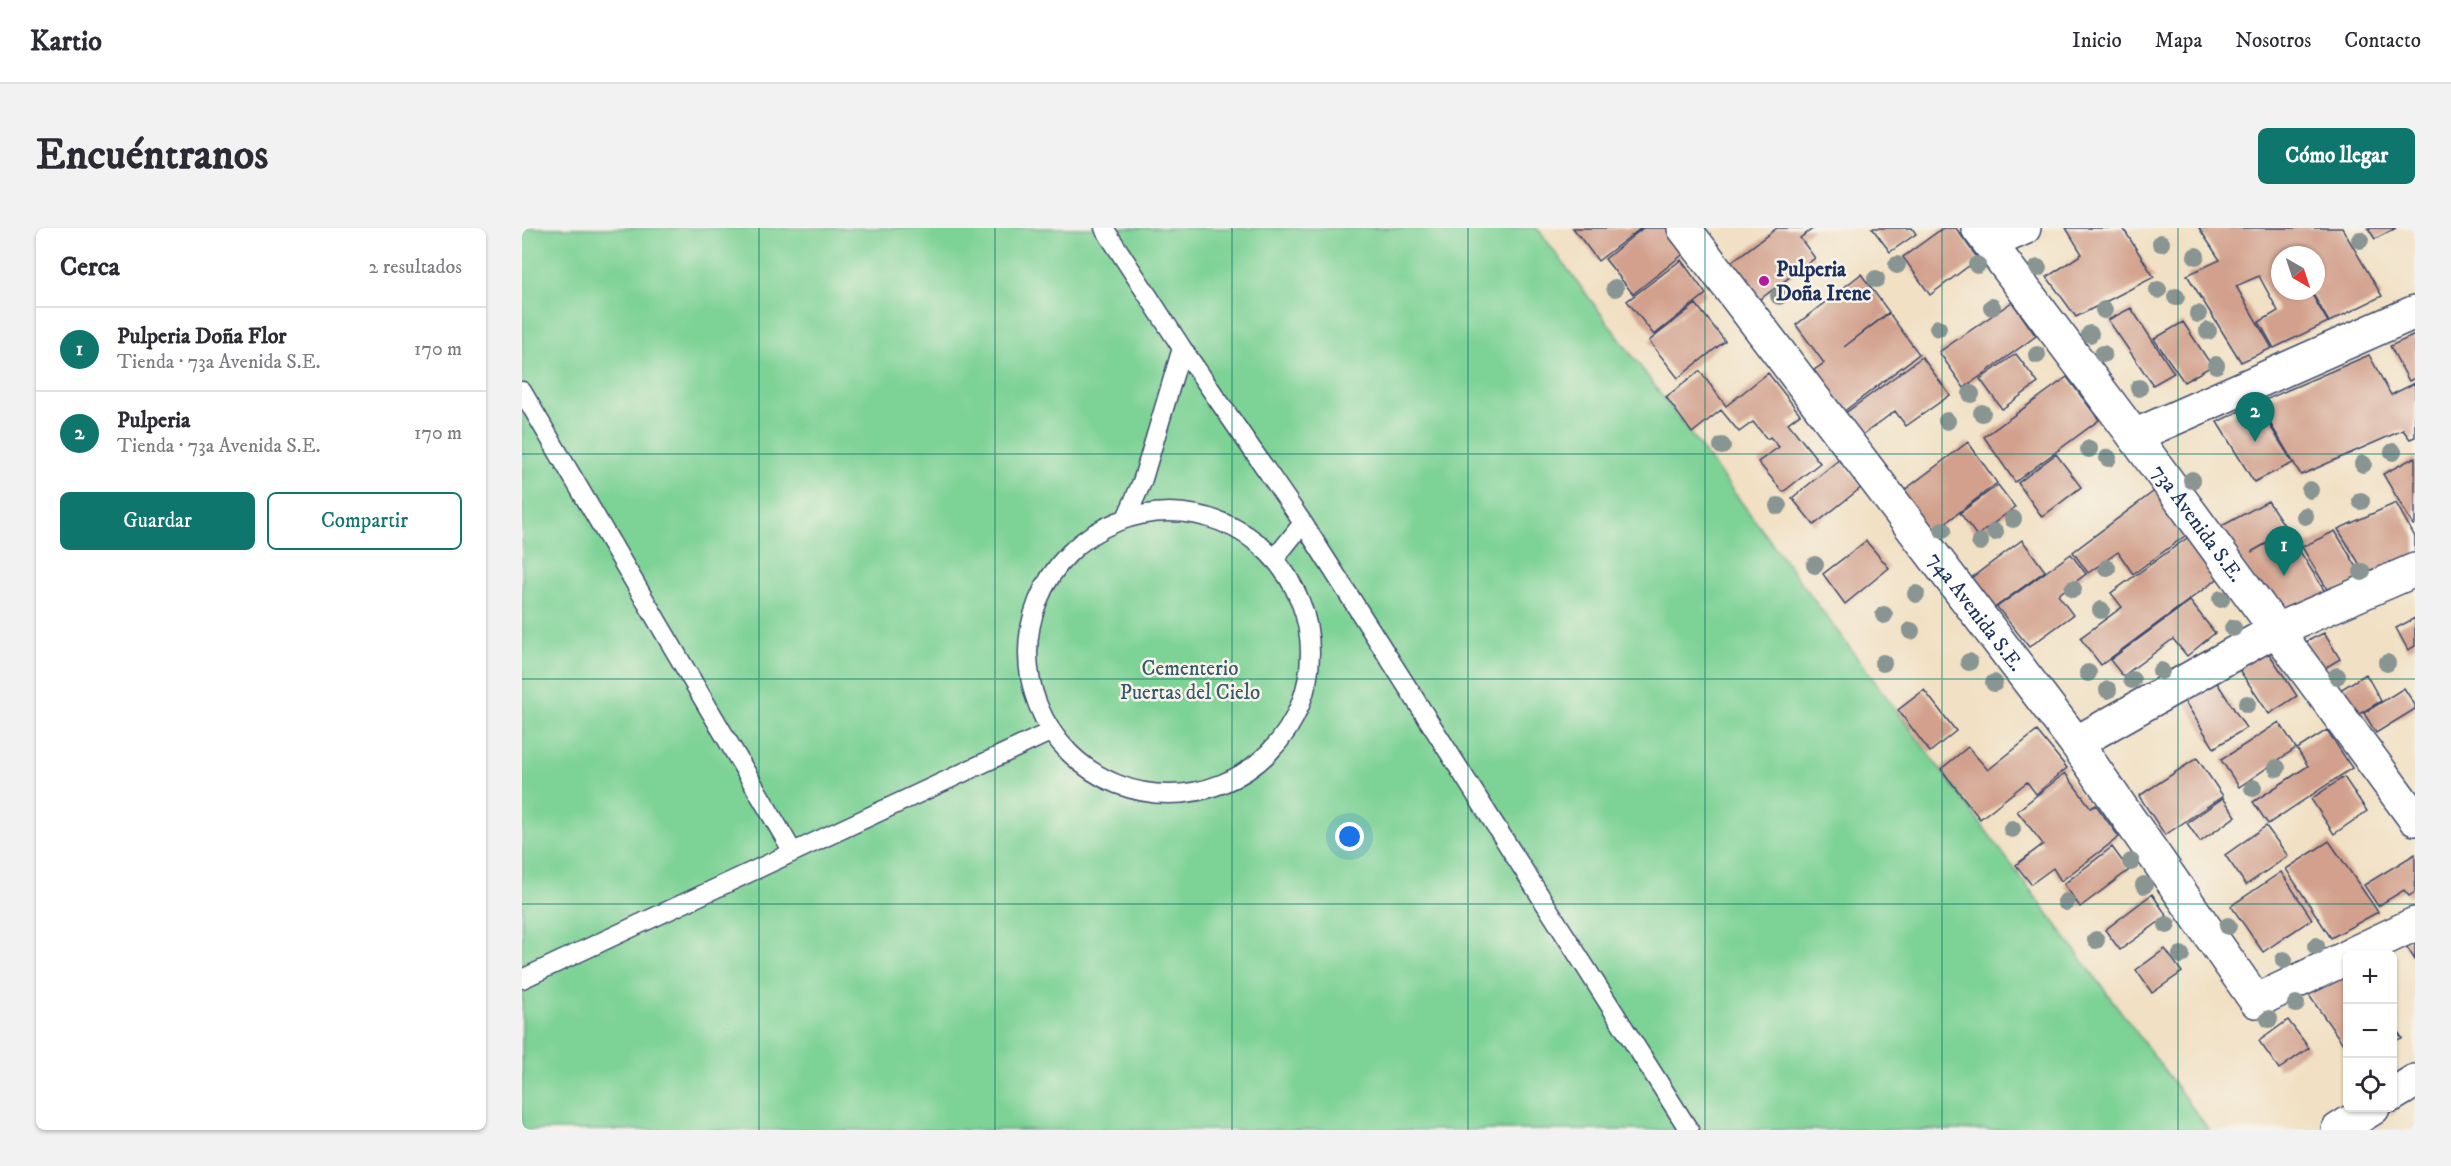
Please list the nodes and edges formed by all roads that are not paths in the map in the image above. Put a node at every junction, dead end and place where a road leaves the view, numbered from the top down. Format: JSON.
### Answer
{"nodes":[{"id":1,"x":1104,"y":228,"type":"edge"},
{"id":2,"x":1684,"y":228,"type":"edge"},
{"id":3,"x":2024,"y":228,"type":"edge"},
{"id":4,"x":1984,"y":236,"type":"edge"},
{"id":5,"x":2415,"y":312,"type":"edge"},
{"id":6,"x":1182,"y":348,"type":"junction"},
{"id":7,"x":522,"y":391,"type":"edge"},
{"id":8,"x":2134,"y":436,"type":"junction"},
{"id":9,"x":1127,"y":516,"type":"junction"},
{"id":10,"x":1303,"y":523,"type":"junction"},
{"id":11,"x":1276,"y":557,"type":"junction"},
{"id":12,"x":2415,"y":570,"type":"edge"},
{"id":13,"x":2276,"y":630,"type":"junction"},
{"id":14,"x":1052,"y":731,"type":"junction"},
{"id":15,"x":2076,"y":743,"type":"junction"},
{"id":16,"x":2415,"y":819,"type":"edge"},
{"id":17,"x":793,"y":852,"type":"junction"},
{"id":18,"x":2415,"y":924,"type":"edge"},
{"id":19,"x":2360,"y":950,"type":"edge"},
{"id":20,"x":2343,"y":959,"type":"edge"},
{"id":21,"x":522,"y":979,"type":"edge"},
{"id":22,"x":2415,"y":1081,"type":"edge"},
{"id":23,"x":2397,"y":1092,"type":"edge"},
{"id":24,"x":2365,"y":1112,"type":"edge"},
{"id":25,"x":1689,"y":1130,"type":"edge"},
{"id":26,"x":2338,"y":1130,"type":"edge"}],
"edges":[{"from":1,"to":6,"type":"lane"},
{"from":2,"to":15,"type":"street","name":"74a Avenida S.E."},
{"from":3,"to":4,"type":"street"},
{"from":4,"to":8,"type":"street","name":"73a Avenida S.E."},
{"from":5,"to":8,"type":"street"},
{"from":6,"to":9,"type":"lane"},
{"from":6,"to":10,"type":"lane"},
{"from":7,"to":17,"type":"lane"},
{"from":8,"to":13,"type":"street","name":"73a Avenida S.E."},
{"from":9,"to":11,"type":"lane"},
{"from":9,"to":14,"type":"lane"},
{"from":10,"to":11,"type":"lane"},
{"from":10,"to":25,"type":"lane"},
{"from":11,"to":14,"type":"lane"},
{"from":12,"to":13,"type":"street"},
{"from":13,"to":15,"type":"street"},
{"from":13,"to":16,"type":"street","name":"73a Avenida S.E."},
{"from":14,"to":17,"type":"lane"},
{"from":15,"to":20,"type":"street","name":"74a Avenida S.E."},
{"from":17,"to":21,"type":"lane"},
{"from":18,"to":19,"type":"street"},
{"from":22,"to":23,"type":"street"},
{"from":24,"to":26,"type":"street"}]}
